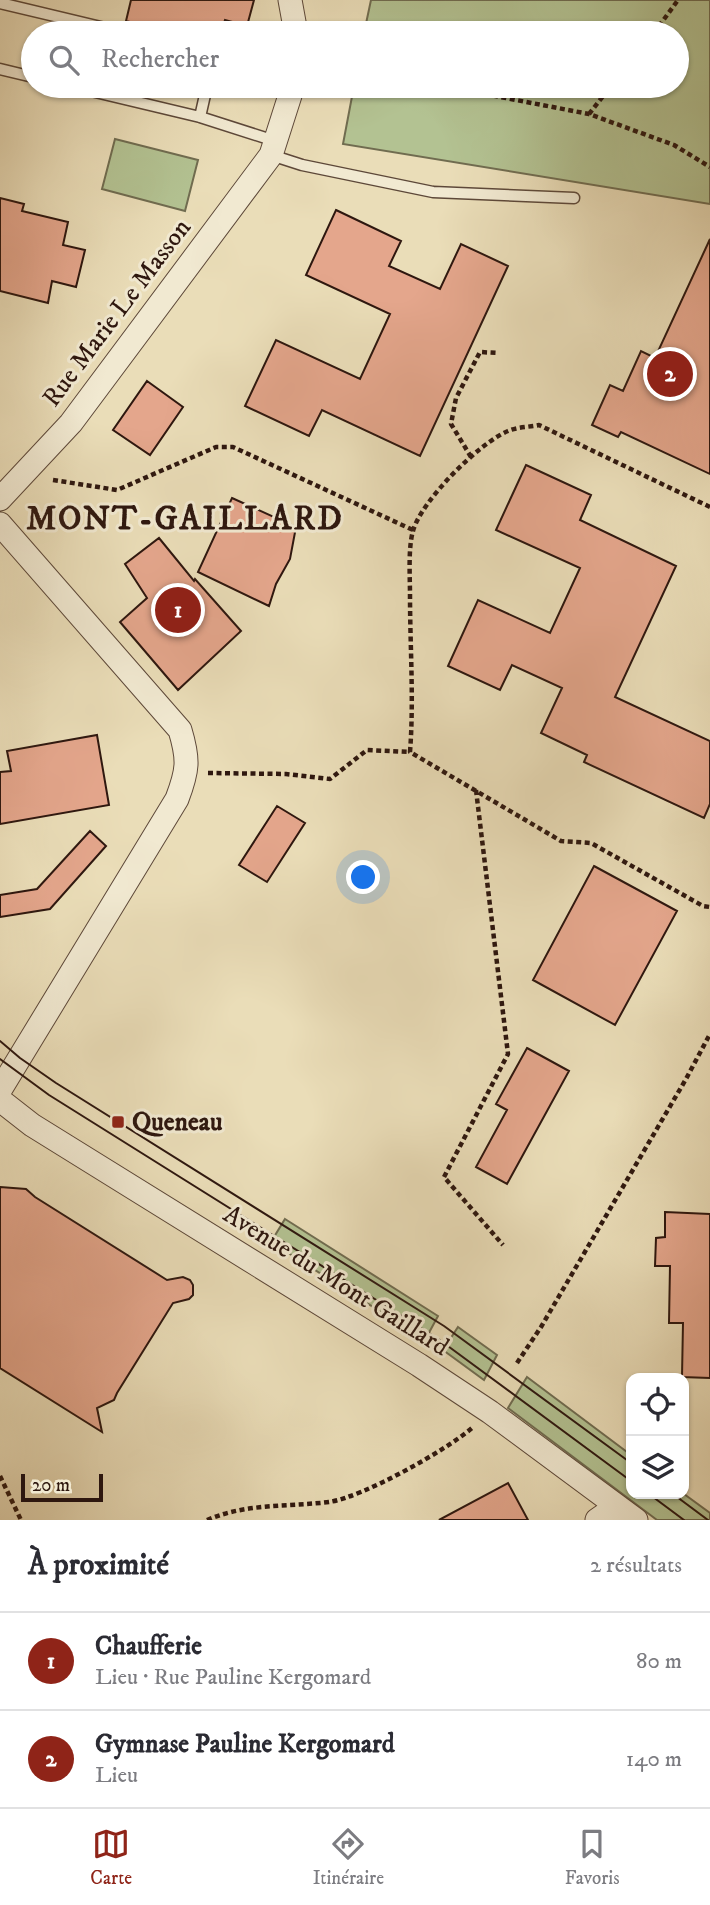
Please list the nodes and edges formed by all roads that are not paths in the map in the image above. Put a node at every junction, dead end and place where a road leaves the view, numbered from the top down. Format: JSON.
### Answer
{"nodes":[{"id":1,"x":290,"y":0,"type":"edge"},
{"id":2,"x":0,"y":3,"type":"edge"},
{"id":3,"x":76,"y":21,"type":"edge"},
{"id":4,"x":294,"y":21,"type":"edge"},
{"id":5,"x":0,"y":69,"type":"edge"},
{"id":6,"x":21,"y":74,"type":"edge"},
{"id":7,"x":120,"y":98,"type":"edge"},
{"id":8,"x":204,"y":98,"type":"edge"},
{"id":9,"x":289,"y":98,"type":"edge"},
{"id":10,"x":200,"y":117,"type":"junction"},
{"id":11,"x":273,"y":148,"type":"junction"},
{"id":12,"x":574,"y":198,"type":"dead end"},
{"id":13,"x":0,"y":499,"type":"edge"},
{"id":14,"x":0,"y":524,"type":"edge"},
{"id":15,"x":0,"y":1090,"type":"edge"},
{"id":16,"x":0,"y":1100,"type":"edge"},
{"id":17,"x":617,"y":1506,"type":"junction"},
{"id":18,"x":597,"y":1520,"type":"edge"},
{"id":19,"x":636,"y":1520,"type":"edge"}],
"edges":[{"from":1,"to":4,"type":"street"},
{"from":2,"to":3,"type":"lane"},
{"from":5,"to":6,"type":"lane"},
{"from":7,"to":10,"type":"lane"},
{"from":8,"to":10,"type":"lane"},
{"from":9,"to":11,"type":"street","name":"Rue Marie Le Masson"},
{"from":10,"to":11,"type":"lane"},
{"from":11,"to":12,"type":"lane"},
{"from":11,"to":13,"type":"street","name":"Rue Marie Le Masson"},
{"from":14,"to":15,"type":"street"},
{"from":16,"to":17,"type":"street","name":"Avenue du Mont Gaillard"},
{"from":17,"to":18,"type":"street"},
{"from":17,"to":19,"type":"street","name":"Avenue du Mont Gaillard"}]}
